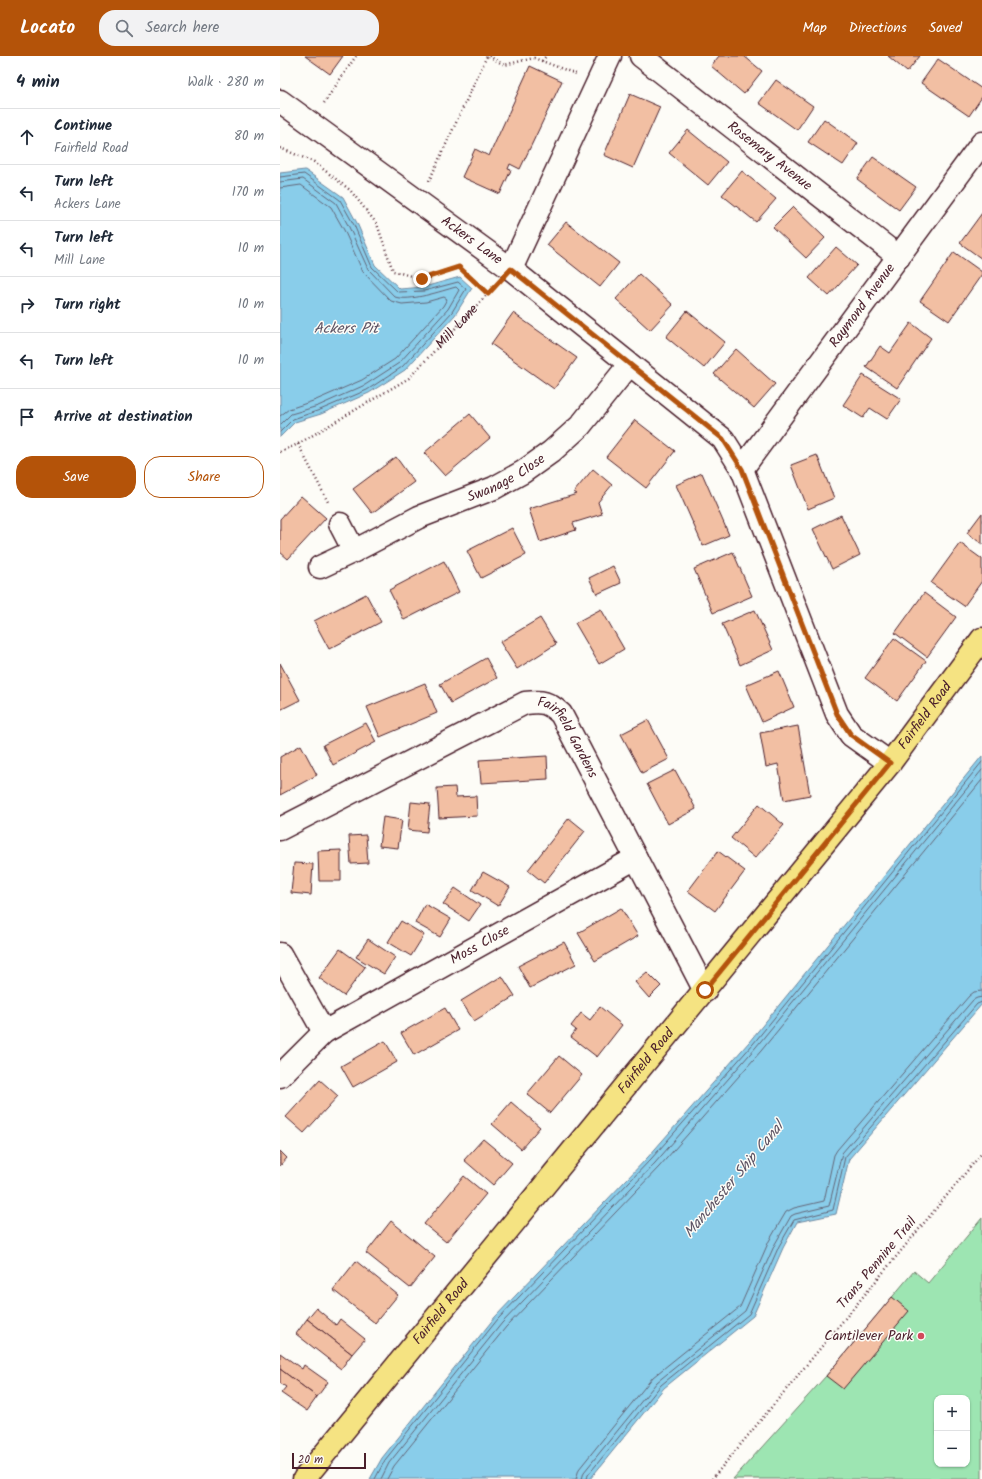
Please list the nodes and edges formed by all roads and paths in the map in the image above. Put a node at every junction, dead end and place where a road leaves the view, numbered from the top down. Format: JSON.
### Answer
{"nodes":[{"id":1,"x":356,"y":56,"type":"edge"},
{"id":2,"x":488,"y":56,"type":"edge"},
{"id":3,"x":546,"y":56,"type":"edge"},
{"id":4,"x":610,"y":56,"type":"edge"},
{"id":5,"x":641,"y":56,"type":"edge"},
{"id":6,"x":542,"y":61,"type":"junction"},
{"id":7,"x":598,"y":82,"type":"junction"},
{"id":8,"x":280,"y":101,"type":"edge"},
{"id":9,"x":310,"y":123,"type":"junction"},
{"id":10,"x":982,"y":143,"type":"edge"},
{"id":11,"x":280,"y":148,"type":"edge"},
{"id":12,"x":419,"y":203,"type":"junction"},
{"id":13,"x":899,"y":257,"type":"junction"},
{"id":14,"x":511,"y":269,"type":"junction"},
{"id":15,"x":488,"y":294,"type":"junction"},
{"id":16,"x":629,"y":365,"type":"junction"},
{"id":17,"x":298,"y":444,"type":"junction"},
{"id":18,"x":280,"y":452,"type":"edge"},
{"id":19,"x":742,"y":469,"type":"junction"},
{"id":20,"x":340,"y":524,"type":"joint"},
{"id":21,"x":354,"y":551,"type":"junction"},
{"id":22,"x":320,"y":567,"type":"dead end"},
{"id":23,"x":982,"y":639,"type":"edge"},
{"id":24,"x":890,"y":763,"type":"junction"},
{"id":25,"x":280,"y":829,"type":"edge"},
{"id":26,"x":636,"y":858,"type":"junction"},
{"id":27,"x":280,"y":954,"type":"edge"},
{"id":28,"x":705,"y":990,"type":"junction"},
{"id":29,"x":324,"y":1032,"type":"junction"},
{"id":30,"x":280,"y":1076,"type":"edge"},
{"id":31,"x":982,"y":1153,"type":"edge"},
{"id":32,"x":304,"y":1479,"type":"edge"},
{"id":33,"x":712,"y":1479,"type":"edge"}],
"edges":[{"from":1,"to":9,"type":"path"},
{"from":2,"to":6,"type":"path"},
{"from":2,"to":12,"type":"path"},
{"from":3,"to":6,"type":"path"},
{"from":4,"to":7,"type":"street"},
{"from":5,"to":13,"type":"street","name":"Rosemary Avenue"},
{"from":6,"to":7,"type":"path"},
{"from":7,"to":14,"type":"street"},
{"from":8,"to":9,"type":"street","name":"Ackers Lane"},
{"from":9,"to":12,"type":"street","name":"Ackers Lane"},
{"from":10,"to":13,"type":"street","name":"Raymond Avenue"},
{"from":11,"to":15,"type":"path"},
{"from":12,"to":14,"type":"street","name":"Ackers Lane"},
{"from":13,"to":19,"type":"street","name":"Raymond Avenue"},
{"from":14,"to":15,"type":"path","name":"Mill Lane"},
{"from":14,"to":16,"type":"street","name":"Ackers Lane"},
{"from":15,"to":17,"type":"path","name":"Mill Lane"},
{"from":16,"to":19,"type":"street","name":"Ackers Lane"},
{"from":16,"to":21,"type":"street","name":"Swanage Close"},
{"from":17,"to":18,"type":"path","name":"Mill Lane"},
{"from":17,"to":20,"type":"path"},
{"from":19,"to":24,"type":"street","name":"Ackers Lane"},
{"from":20,"to":21,"type":"street"},
{"from":21,"to":22,"type":"street","name":"Swanage Close"},
{"from":23,"to":24,"type":"main road","name":"Fairfield Road"},
{"from":24,"to":28,"type":"main road","name":"Fairfield Road"},
{"from":25,"to":26,"type":"street","name":"Fairfield Gardens"},
{"from":26,"to":28,"type":"street","name":"Fairfield Gardens"},
{"from":26,"to":29,"type":"street","name":"Moss Close"},
{"from":27,"to":29,"type":"street"},
{"from":28,"to":32,"type":"main road","name":"Fairfield Road"},
{"from":29,"to":30,"type":"street","name":"Moss Close"},
{"from":31,"to":33,"type":"path","name":"Trans Pennine Trail"}]}
